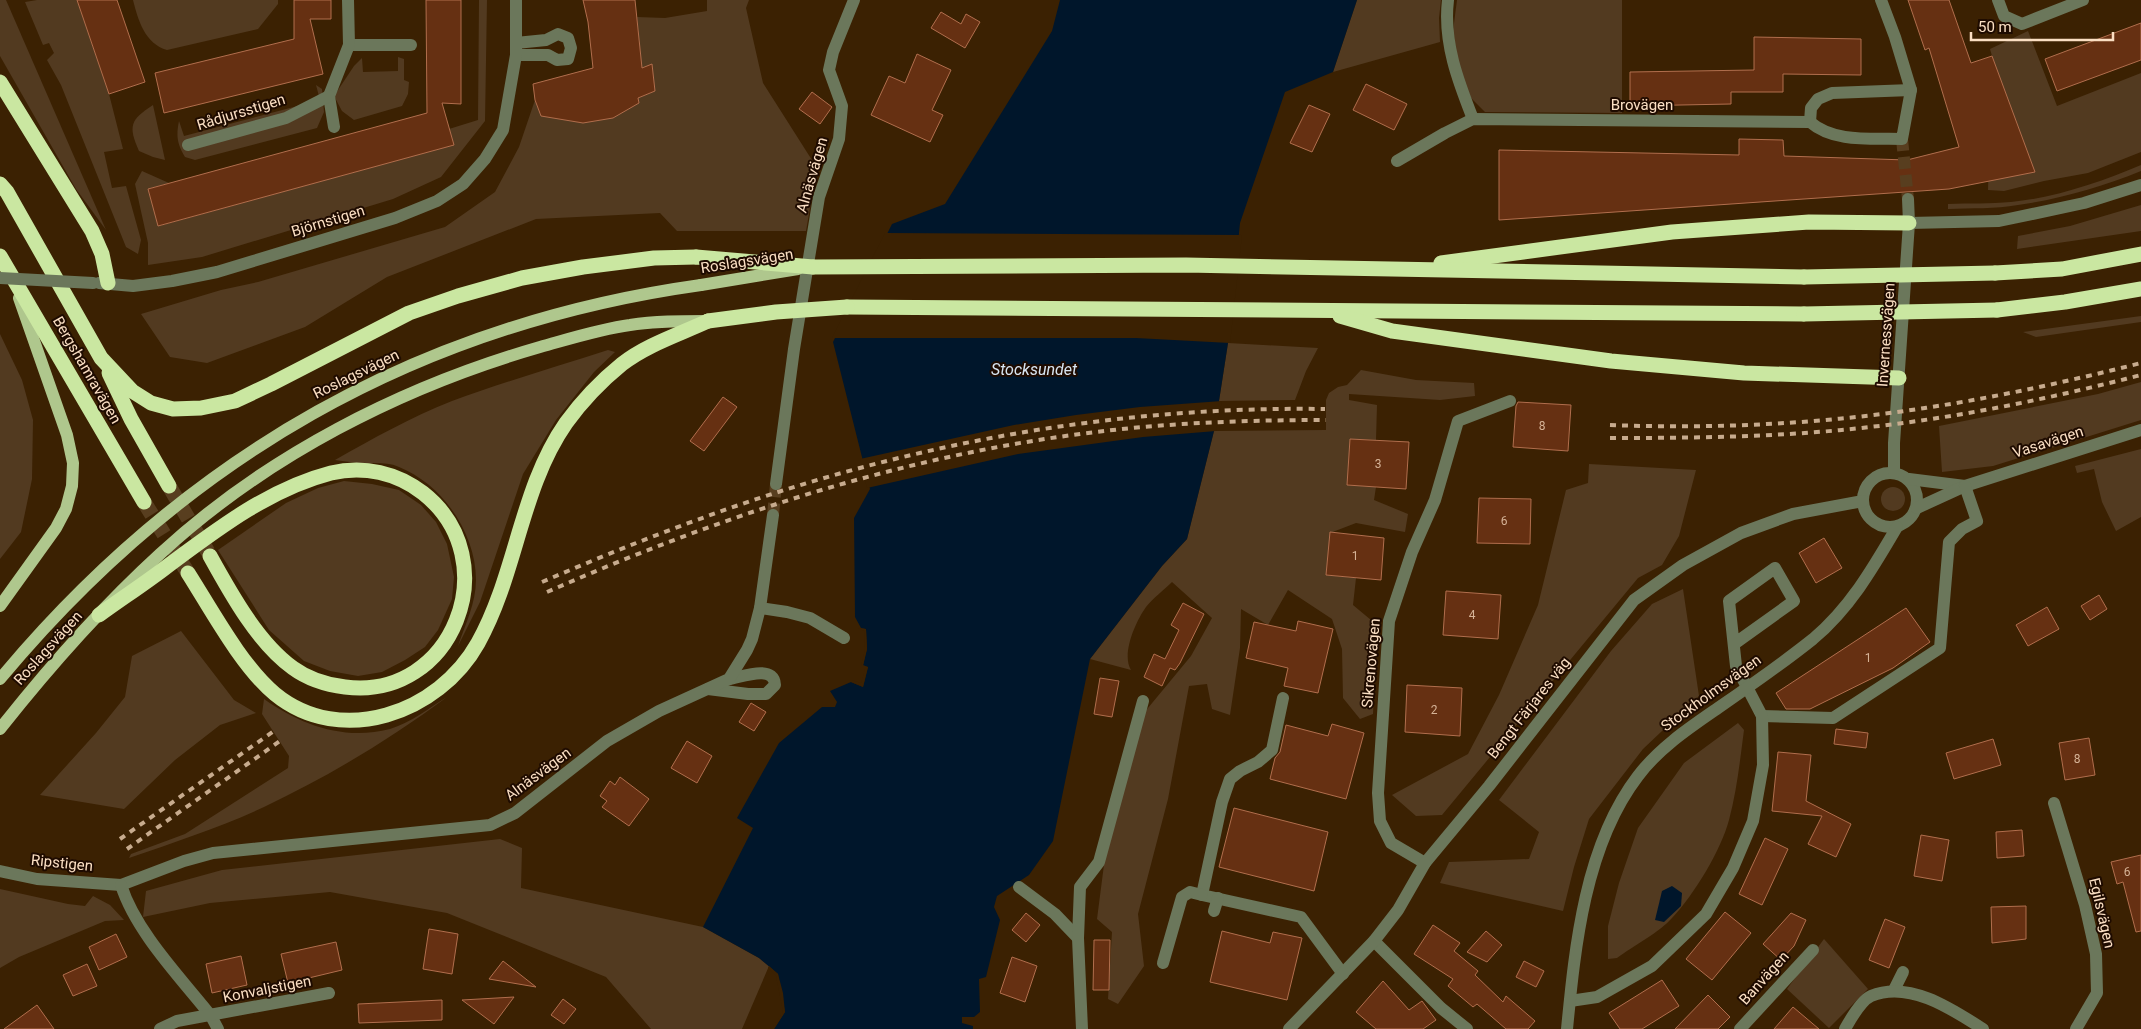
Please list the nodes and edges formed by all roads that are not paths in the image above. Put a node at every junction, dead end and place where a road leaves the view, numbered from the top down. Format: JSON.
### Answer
{"nodes":[{"id":1,"x":348,"y":0,"type":"edge"},
{"id":2,"x":516,"y":0,"type":"edge"},
{"id":3,"x":854,"y":0,"type":"edge"},
{"id":4,"x":1448,"y":0,"type":"edge"},
{"id":5,"x":1881,"y":0,"type":"edge"},
{"id":6,"x":1998,"y":0,"type":"edge"},
{"id":7,"x":2083,"y":0,"type":"edge"},
{"id":8,"x":349,"y":45,"type":"junction"},
{"id":9,"x":411,"y":45,"type":"dead end"},
{"id":10,"x":0,"y":82,"type":"edge"},
{"id":11,"x":1911,"y":90,"type":"junction"},
{"id":12,"x":329,"y":96,"type":"junction"},
{"id":13,"x":1473,"y":119,"type":"junction"},
{"id":14,"x":1810,"y":122,"type":"junction"},
{"id":15,"x":334,"y":127,"type":"dead end"},
{"id":16,"x":188,"y":144,"type":"dead end"},
{"id":17,"x":1397,"y":161,"type":"dead end"},
{"id":18,"x":0,"y":176,"type":"edge"},
{"id":19,"x":2141,"y":184,"type":"edge"},
{"id":20,"x":4,"y":188,"type":"edge"},
{"id":21,"x":1908,"y":199,"type":"tunnel mouth"},
{"id":22,"x":1910,"y":223,"type":"junction"},
{"id":23,"x":2141,"y":254,"type":"edge"},
{"id":24,"x":0,"y":256,"type":"edge"},
{"id":25,"x":813,"y":267,"type":"junction"},
{"id":26,"x":1395,"y":269,"type":"junction"},
{"id":27,"x":6,"y":278,"type":"edge"},
{"id":28,"x":108,"y":283,"type":"junction"},
{"id":29,"x":2141,"y":289,"type":"edge"},
{"id":30,"x":1322,"y":311,"type":"junction"},
{"id":31,"x":708,"y":321,"type":"junction"},
{"id":32,"x":102,"y":358,"type":"junction"},
{"id":33,"x":1899,"y":378,"type":"junction"},
{"id":34,"x":1510,"y":401,"type":"dead end"},
{"id":35,"x":2141,"y":430,"type":"edge"},
{"id":36,"x":1894,"y":473,"type":"junction"},
{"id":37,"x":1909,"y":479,"type":"junction"},
{"id":38,"x":776,"y":484,"type":"tunnel mouth"},
{"id":39,"x":169,"y":486,"type":"tunnel mouth"},
{"id":40,"x":1965,"y":486,"type":"junction"},
{"id":41,"x":1863,"y":501,"type":"junction"},
{"id":42,"x":144,"y":502,"type":"tunnel mouth"},
{"id":43,"x":1917,"y":508,"type":"junction"},
{"id":44,"x":773,"y":515,"type":"tunnel mouth"},
{"id":45,"x":1896,"y":527,"type":"junction"},
{"id":46,"x":210,"y":556,"type":"tunnel mouth"},
{"id":47,"x":188,"y":573,"type":"tunnel mouth"},
{"id":48,"x":0,"y":606,"type":"edge"},
{"id":49,"x":760,"y":608,"type":"junction"},
{"id":50,"x":99,"y":615,"type":"junction"},
{"id":51,"x":844,"y":638,"type":"dead end"},
{"id":52,"x":1734,"y":644,"type":"junction"},
{"id":53,"x":729,"y":679,"type":"junction"},
{"id":54,"x":0,"y":680,"type":"edge"},
{"id":55,"x":1747,"y":688,"type":"junction"},
{"id":56,"x":708,"y":689,"type":"junction"},
{"id":57,"x":1283,"y":698,"type":"dead end"},
{"id":58,"x":1143,"y":701,"type":"dead end"},
{"id":59,"x":1762,"y":716,"type":"junction"},
{"id":60,"x":0,"y":729,"type":"edge"},
{"id":61,"x":2054,"y":803,"type":"dead end"},
{"id":62,"x":1426,"y":863,"type":"junction"},
{"id":63,"x":0,"y":871,"type":"edge"},
{"id":64,"x":121,"y":884,"type":"junction"},
{"id":65,"x":1019,"y":887,"type":"dead end"},
{"id":66,"x":1202,"y":895,"type":"junction"},
{"id":67,"x":1218,"y":898,"type":"junction"},
{"id":68,"x":1214,"y":911,"type":"dead end"},
{"id":69,"x":1078,"y":938,"type":"junction"},
{"id":70,"x":1374,"y":941,"type":"junction"},
{"id":71,"x":1813,"y":950,"type":"dead end"},
{"id":72,"x":1163,"y":963,"type":"dead end"},
{"id":73,"x":1903,"y":972,"type":"dead end"},
{"id":74,"x":1343,"y":974,"type":"junction"},
{"id":75,"x":1894,"y":990,"type":"junction"},
{"id":76,"x":329,"y":993,"type":"dead end"},
{"id":77,"x":1570,"y":1001,"type":"junction"},
{"id":78,"x":211,"y":1016,"type":"junction"},
{"id":79,"x":160,"y":1029,"type":"edge"},
{"id":80,"x":218,"y":1029,"type":"edge"},
{"id":81,"x":1082,"y":1029,"type":"edge"},
{"id":82,"x":1290,"y":1029,"type":"edge"},
{"id":83,"x":1467,"y":1029,"type":"edge"},
{"id":84,"x":1567,"y":1029,"type":"edge"},
{"id":85,"x":1740,"y":1029,"type":"edge"},
{"id":86,"x":1845,"y":1029,"type":"edge"},
{"id":87,"x":1983,"y":1029,"type":"edge"},
{"id":88,"x":2076,"y":1029,"type":"edge"}],
"edges":[{"from":1,"to":8,"type":"street"},
{"from":2,"to":28,"type":"street","name":"Björnstigen"},
{"from":3,"to":38,"type":"street","name":"Alnäsvägen"},
{"from":4,"to":13,"type":"street"},
{"from":5,"to":11,"type":"street"},
{"from":6,"to":7,"type":"street"},
{"from":8,"to":9,"type":"street"},
{"from":8,"to":12,"type":"street"},
{"from":10,"to":28,"type":"highway"},
{"from":11,"to":14,"type":"street"},
{"from":11,"to":14,"type":"street","name":"Brovägen"},
{"from":12,"to":15,"type":"street"},
{"from":12,"to":16,"type":"street","name":"Rådjursstigen"},
{"from":13,"to":14,"type":"street","name":"Brovägen"},
{"from":13,"to":17,"type":"street"},
{"from":18,"to":20,"type":"highway"},
{"from":19,"to":22,"type":"street"},
{"from":20,"to":32,"type":"highway"},
{"from":21,"to":22,"type":"street","name":"Invernessvägen"},
{"from":22,"to":26,"type":"highway"},
{"from":22,"to":33,"type":"street","name":"Invernessvägen"},
{"from":23,"to":26,"type":"highway","bridge":true},
{"from":24,"to":27,"type":"highway","name":"Bergshamravägen"},
{"from":25,"to":26,"type":"highway"},
{"from":25,"to":32,"type":"highway","bridge":true},
{"from":25,"to":54,"type":"main road","name":"Roslagsvägen","bridge":true},
{"from":27,"to":28,"type":"street","name":"Björnstigen","bridge":true},
{"from":27,"to":42,"type":"highway","name":"Bergshamravägen"},
{"from":27,"to":48,"type":"main road"},
{"from":29,"to":30,"type":"highway","bridge":true},
{"from":30,"to":31,"type":"highway","bridge":true},
{"from":30,"to":33,"type":"highway"},
{"from":31,"to":47,"type":"highway"},
{"from":31,"to":50,"type":"main road","name":"Roslagsvägen"},
{"from":32,"to":39,"type":"highway","name":"Bergshamravägen"},
{"from":33,"to":36,"type":"street","name":"Invernessvägen"},
{"from":34,"to":62,"type":"street","name":"Sikrenovägen"},
{"from":35,"to":40,"type":"street","name":"Vasavägen"},
{"from":36,"to":37,"type":"street"},
{"from":36,"to":41,"type":"street"},
{"from":37,"to":40,"type":"street","name":"Vasavägen"},
{"from":37,"to":43,"type":"street"},
{"from":40,"to":43,"type":"street","name":"Vasavägen"},
{"from":40,"to":59,"type":"street"},
{"from":41,"to":45,"type":"street"},
{"from":41,"to":62,"type":"street","name":"Bengt Färjares väg"},
{"from":43,"to":45,"type":"street"},
{"from":44,"to":49,"type":"street"},
{"from":45,"to":55,"type":"street","name":"Stockholmsvägen"},
{"from":46,"to":50,"type":"highway"},
{"from":49,"to":51,"type":"street"},
{"from":49,"to":53,"type":"street"},
{"from":50,"to":60,"type":"main road","name":"Roslagsvägen"},
{"from":52,"to":52,"type":"street"},
{"from":52,"to":55,"type":"street"},
{"from":53,"to":56,"type":"street","name":"Alnäsvägen"},
{"from":53,"to":56,"type":"street","name":"Alnäsvägen"},
{"from":55,"to":59,"type":"street"},
{"from":55,"to":77,"type":"street","name":"Stockholmsvägen"},
{"from":56,"to":64,"type":"street","name":"Alnäsvägen"},
{"from":57,"to":66,"type":"street"},
{"from":58,"to":69,"type":"street"},
{"from":59,"to":77,"type":"street"},
{"from":61,"to":88,"type":"street","name":"Egilsvägen"},
{"from":62,"to":70,"type":"street","name":"Bengt Färjares väg"},
{"from":63,"to":64,"type":"street","name":"Ripstigen"},
{"from":64,"to":78,"type":"street"},
{"from":65,"to":69,"type":"street"},
{"from":66,"to":67,"type":"street"},
{"from":66,"to":72,"type":"street"},
{"from":67,"to":68,"type":"street"},
{"from":67,"to":74,"type":"street"},
{"from":69,"to":81,"type":"street"},
{"from":70,"to":74,"type":"street","name":"Bengt Färjares väg"},
{"from":70,"to":83,"type":"street"},
{"from":71,"to":85,"type":"street","name":"Banvägen"},
{"from":73,"to":75,"type":"street"},
{"from":74,"to":82,"type":"street","name":"Bengt Färjares väg"},
{"from":75,"to":86,"type":"street"},
{"from":75,"to":87,"type":"street"},
{"from":76,"to":78,"type":"street","name":"Konvaljstigen"},
{"from":77,"to":84,"type":"street","name":"Stockholmsvägen"},
{"from":78,"to":79,"type":"street","name":"Konvaljstigen"},
{"from":78,"to":80,"type":"street"}]}
